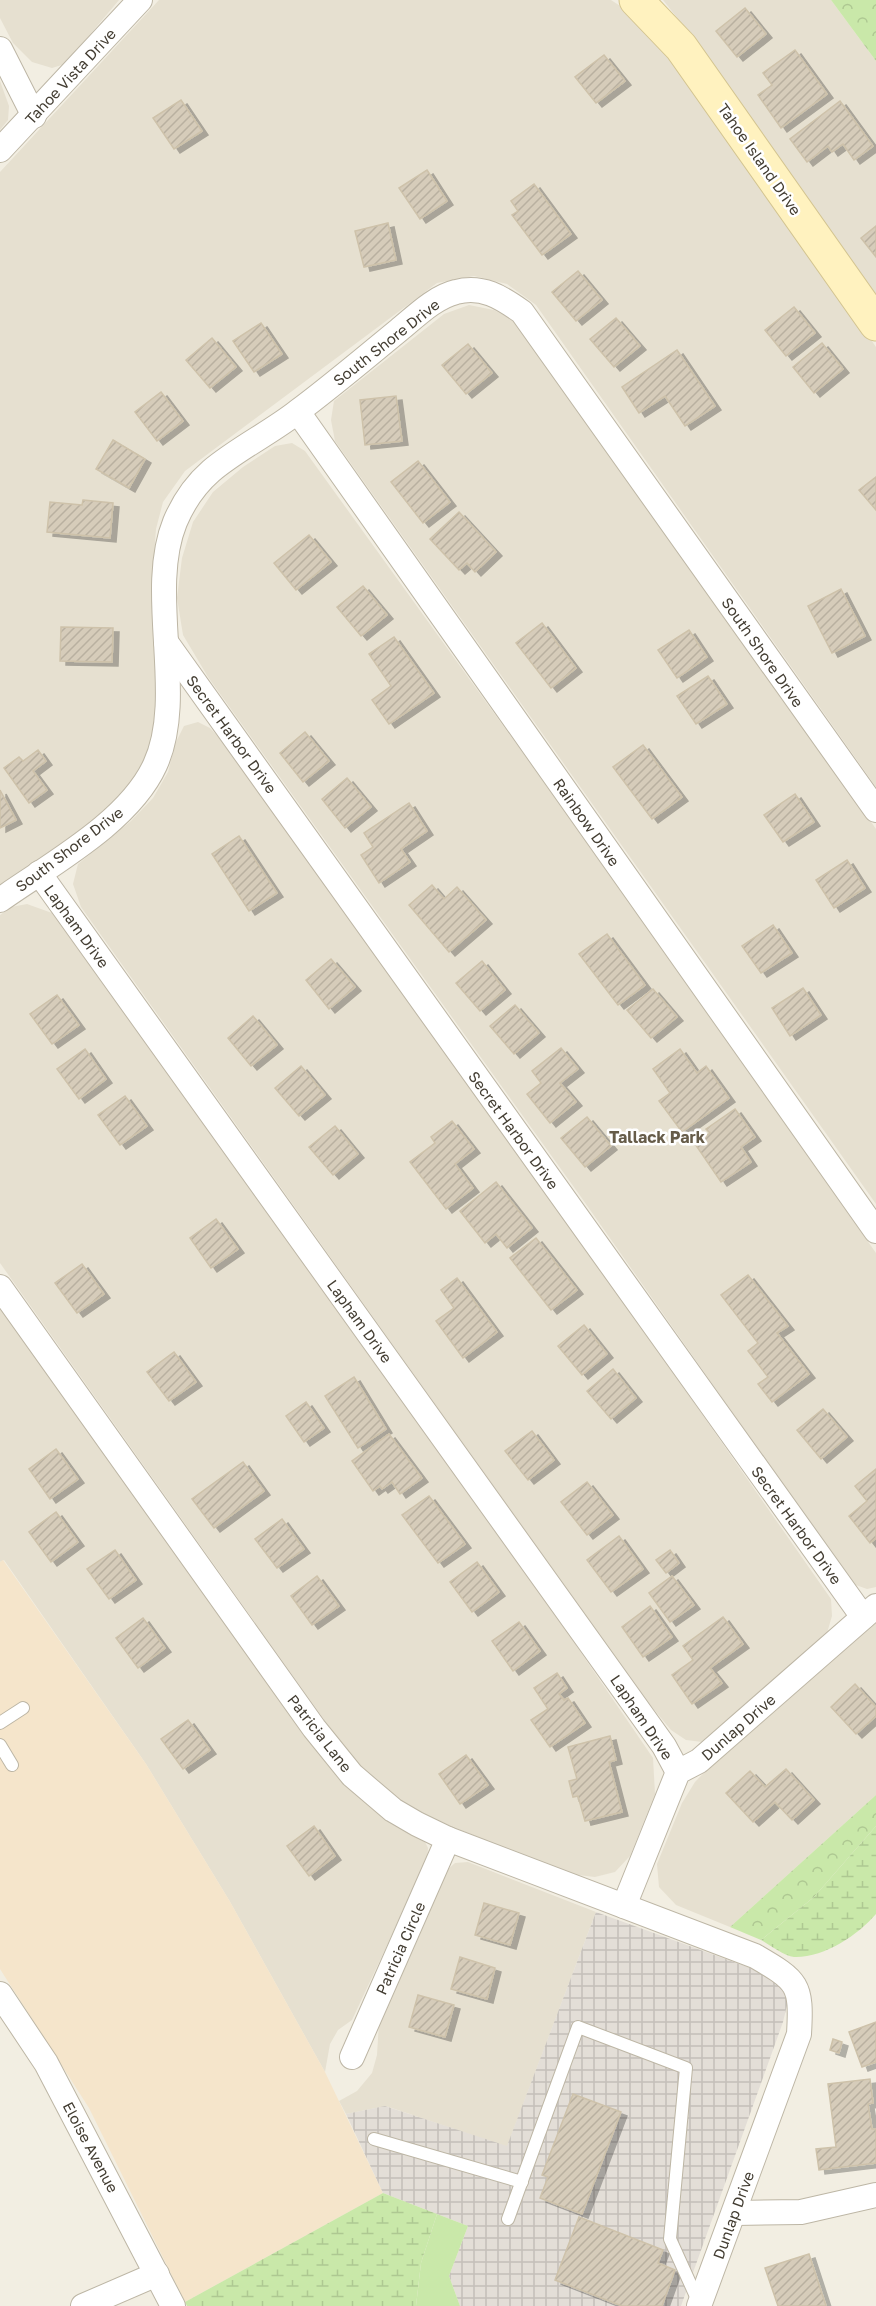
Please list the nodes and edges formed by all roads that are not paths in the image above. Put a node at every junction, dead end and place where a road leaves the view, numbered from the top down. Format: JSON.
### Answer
{"nodes":[{"id":1,"x":140,"y":0,"type":"edge"},
{"id":2,"x":636,"y":0,"type":"edge"},
{"id":3,"x":0,"y":49,"type":"edge"},
{"id":4,"x":34,"y":116,"type":"junction"},
{"id":5,"x":0,"y":150,"type":"edge"},
{"id":6,"x":876,"y":324,"type":"edge"},
{"id":7,"x":298,"y":412,"type":"junction"},
{"id":8,"x":166,"y":642,"type":"junction"},
{"id":9,"x":876,"y":810,"type":"edge"},
{"id":10,"x":39,"y":873,"type":"junction"},
{"id":11,"x":0,"y":900,"type":"edge"},
{"id":12,"x":876,"y":1232,"type":"edge"},
{"id":13,"x":0,"y":1287,"type":"edge"},
{"id":14,"x":869,"y":1612,"type":"edge"},
{"id":15,"x":23,"y":1708,"type":"dead end"},
{"id":16,"x":0,"y":1723,"type":"edge"},
{"id":17,"x":0,"y":1745,"type":"edge"},
{"id":18,"x":12,"y":1765,"type":"dead end"},
{"id":19,"x":678,"y":1772,"type":"junction"},
{"id":20,"x":448,"y":1839,"type":"junction"},
{"id":21,"x":624,"y":1906,"type":"junction"},
{"id":22,"x":797,"y":1986,"type":"joint"},
{"id":23,"x":0,"y":1995,"type":"edge"},
{"id":24,"x":352,"y":2057,"type":"dead end"},
{"id":25,"x":374,"y":2139,"type":"dead end"},
{"id":26,"x":522,"y":2182,"type":"junction"},
{"id":27,"x":876,"y":2195,"type":"edge"},
{"id":28,"x":735,"y":2213,"type":"junction"},
{"id":29,"x":508,"y":2219,"type":"dead end"},
{"id":30,"x":156,"y":2274,"type":"junction"},
{"id":31,"x":699,"y":2305,"type":"edge"},
{"id":32,"x":83,"y":2306,"type":"edge"},
{"id":33,"x":173,"y":2306,"type":"edge"}],
"edges":[{"from":1,"to":4,"type":"street","name":"Tahoe Vista Drive"},
{"from":2,"to":6,"type":"street","name":"Tahoe Island Drive"},
{"from":3,"to":4,"type":"street"},
{"from":4,"to":5,"type":"street","name":"Tahoe Vista Drive"},
{"from":7,"to":8,"type":"street","name":"South Shore Drive"},
{"from":7,"to":9,"type":"street","name":"South Shore Drive"},
{"from":7,"to":12,"type":"street","name":"Rainbow Drive"},
{"from":8,"to":10,"type":"street","name":"South Shore Drive"},
{"from":8,"to":14,"type":"street","name":"Secret Harbor Drive"},
{"from":10,"to":11,"type":"street","name":"South Shore Drive"},
{"from":10,"to":19,"type":"street","name":"Lapham Drive"},
{"from":13,"to":20,"type":"street","name":"Patricia Lane"},
{"from":14,"to":19,"type":"street","name":"Dunlap Drive"},
{"from":15,"to":16,"type":"lane"},
{"from":17,"to":18,"type":"lane"},
{"from":19,"to":21,"type":"street"},
{"from":20,"to":21,"type":"street","name":"Patricia Lane"},
{"from":20,"to":24,"type":"street","name":"Patricia Circle"},
{"from":21,"to":22,"type":"street","name":"Patricia Lane"},
{"from":22,"to":28,"type":"street","name":"Dunlap Drive"},
{"from":23,"to":30,"type":"street","name":"Eloise Avenue"},
{"from":25,"to":26,"type":"lane"},
{"from":26,"to":29,"type":"lane"},
{"from":26,"to":31,"type":"lane"},
{"from":27,"to":28,"type":"street"},
{"from":28,"to":31,"type":"street","name":"Dunlap Drive"},
{"from":30,"to":32,"type":"street"},
{"from":30,"to":33,"type":"street","name":"Eloise Avenue"}]}
